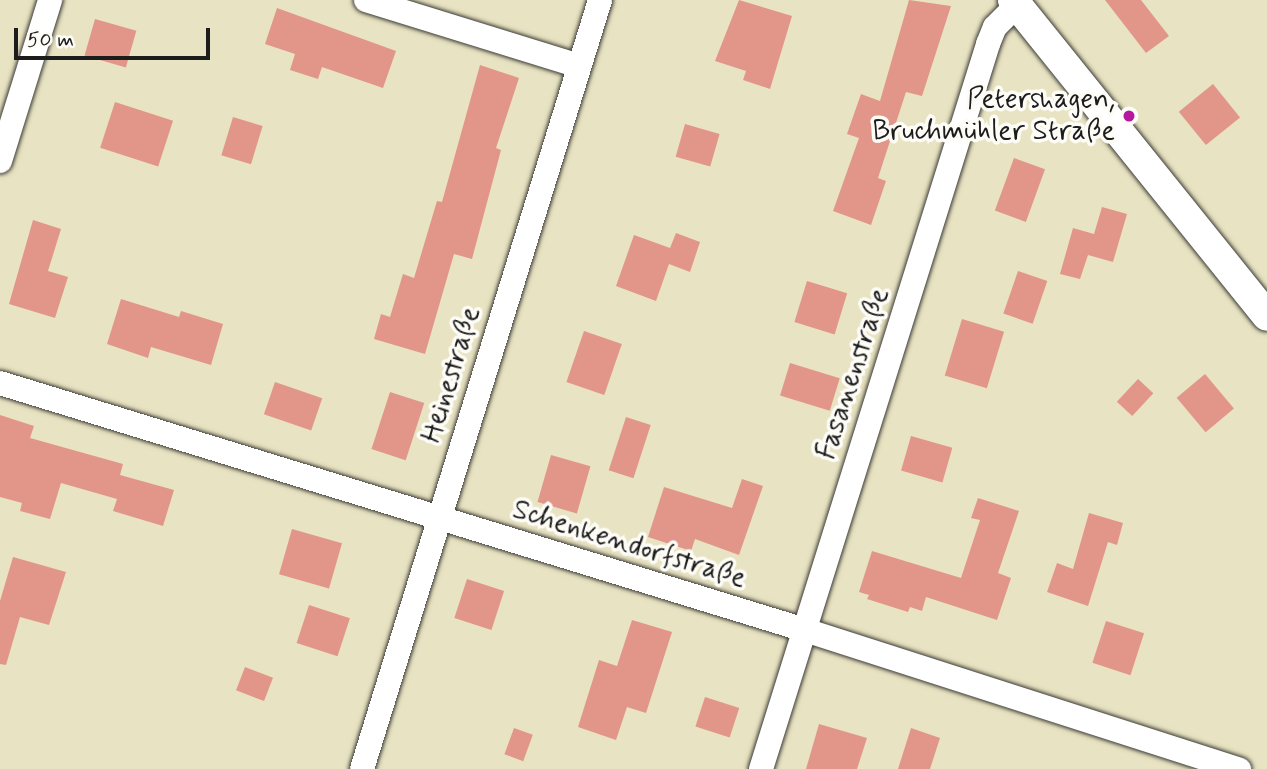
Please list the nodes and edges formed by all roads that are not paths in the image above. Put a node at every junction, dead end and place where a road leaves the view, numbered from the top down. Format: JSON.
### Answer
{"nodes":[{"id":1,"x":50,"y":0,"type":"edge"},
{"id":2,"x":366,"y":0,"type":"edge"},
{"id":3,"x":600,"y":0,"type":"edge"},
{"id":4,"x":1015,"y":3,"type":"edge"},
{"id":5,"x":579,"y":66,"type":"junction"},
{"id":6,"x":0,"y":161,"type":"edge"},
{"id":7,"x":1267,"y":316,"type":"edge"},
{"id":8,"x":0,"y":383,"type":"edge"},
{"id":9,"x":439,"y":518,"type":"junction"},
{"id":10,"x":805,"y":630,"type":"junction"},
{"id":11,"x":362,"y":769,"type":"edge"},
{"id":12,"x":761,"y":769,"type":"edge"},
{"id":13,"x":1239,"y":769,"type":"edge"}],
"edges":[{"from":1,"to":6,"type":"street"},
{"from":2,"to":5,"type":"street"},
{"from":3,"to":5,"type":"street","name":"Heinestraße"},
{"from":4,"to":7,"type":"street"},
{"from":4,"to":10,"type":"street","name":"Fasanenstraße"},
{"from":5,"to":9,"type":"street","name":"Heinestraße"},
{"from":8,"to":9,"type":"street","name":"Schenkendorfstraße"},
{"from":9,"to":10,"type":"street","name":"Schenkendorfstraße"},
{"from":9,"to":11,"type":"street","name":"Heinestraße"},
{"from":10,"to":12,"type":"street","name":"Fasanenstraße"},
{"from":10,"to":13,"type":"street","name":"Schenkendorfstraße"}]}
